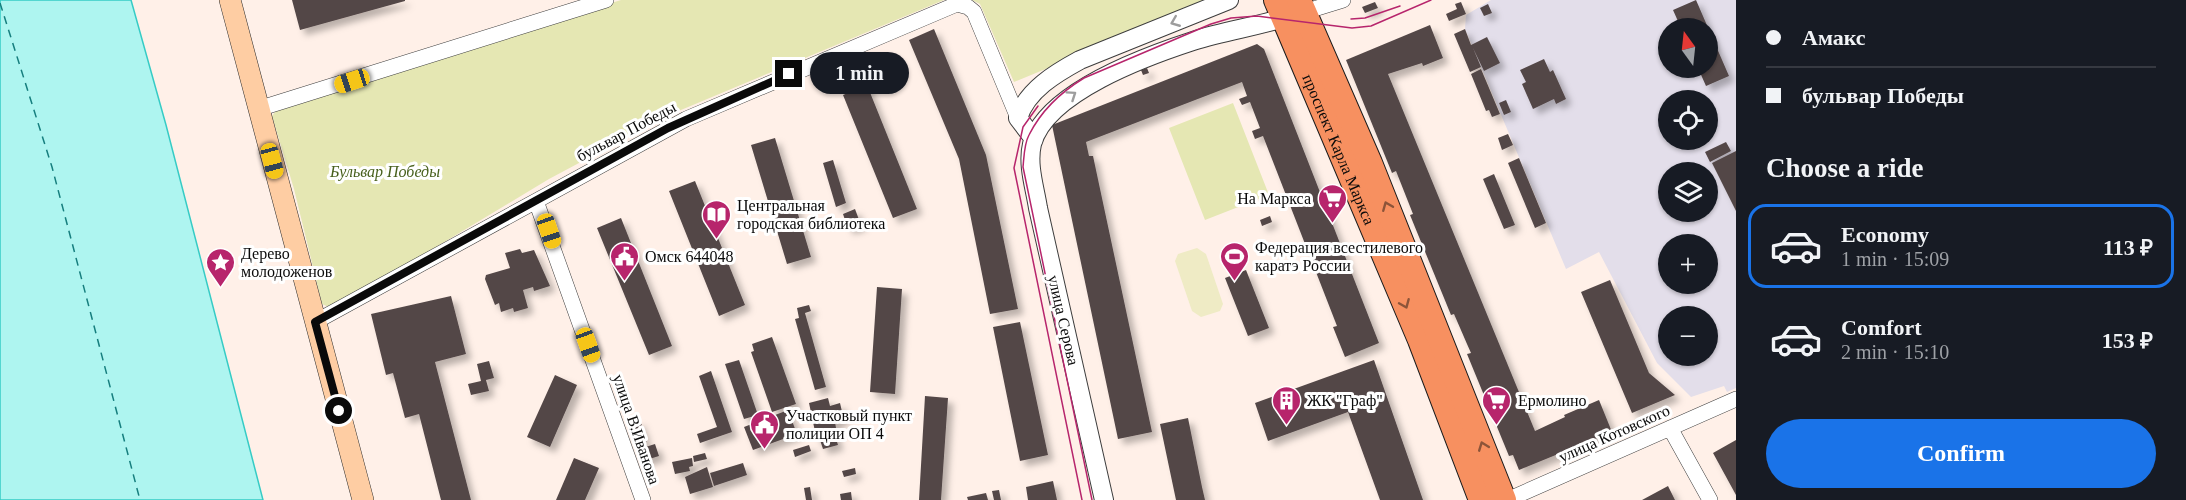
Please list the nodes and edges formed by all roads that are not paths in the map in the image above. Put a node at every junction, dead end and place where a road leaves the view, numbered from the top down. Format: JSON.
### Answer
{"nodes":[{"id":1,"x":230,"y":0,"type":"edge"},
{"id":2,"x":606,"y":0,"type":"edge"},
{"id":3,"x":1229,"y":0,"type":"edge"},
{"id":4,"x":1343,"y":0,"type":"edge"},
{"id":5,"x":1291,"y":8,"type":"edge"},
{"id":6,"x":258,"y":109,"type":"junction"},
{"id":7,"x":1018,"y":118,"type":"junction"},
{"id":8,"x":1034,"y":139,"type":"junction"},
{"id":9,"x":536,"y":201,"type":"junction"},
{"id":10,"x":315,"y":322,"type":"junction"},
{"id":11,"x":1736,"y":399,"type":"edge"},
{"id":12,"x":1670,"y":428,"type":"junction"},
{"id":13,"x":363,"y":500,"type":"edge"},
{"id":14,"x":643,"y":500,"type":"edge"},
{"id":15,"x":1104,"y":500,"type":"edge"},
{"id":16,"x":1481,"y":500,"type":"edge"},
{"id":17,"x":1505,"y":500,"type":"edge"},
{"id":18,"x":1710,"y":500,"type":"edge"}],
"edges":[{"from":1,"to":6,"type":"main road"},
{"from":2,"to":6,"type":"street"},
{"from":3,"to":7,"type":"street","one_way":true},
{"from":4,"to":5,"type":"street"},
{"from":8,"to":5,"type":"street","one_way":true},
{"from":5,"to":16,"type":"main road","name":"проспект Карла Маркса","one_way":true},
{"from":17,"to":5,"type":"main road","name":"проспект Карла Маркса","one_way":true},
{"from":6,"to":10,"type":"main road"},
{"from":7,"to":8,"type":"street"},
{"from":7,"to":9,"type":"street","name":"бульвар Победы"},
{"from":8,"to":15,"type":"street","name":"улица Серова"},
{"from":9,"to":10,"type":"street","name":"бульвар Победы"},
{"from":9,"to":14,"type":"street","name":"улица В.Иванова"},
{"from":10,"to":13,"type":"main road"},
{"from":11,"to":12,"type":"street","name":"улица Котовского"},
{"from":12,"to":17,"type":"street","name":"улица Котовского"},
{"from":12,"to":18,"type":"street"}]}
